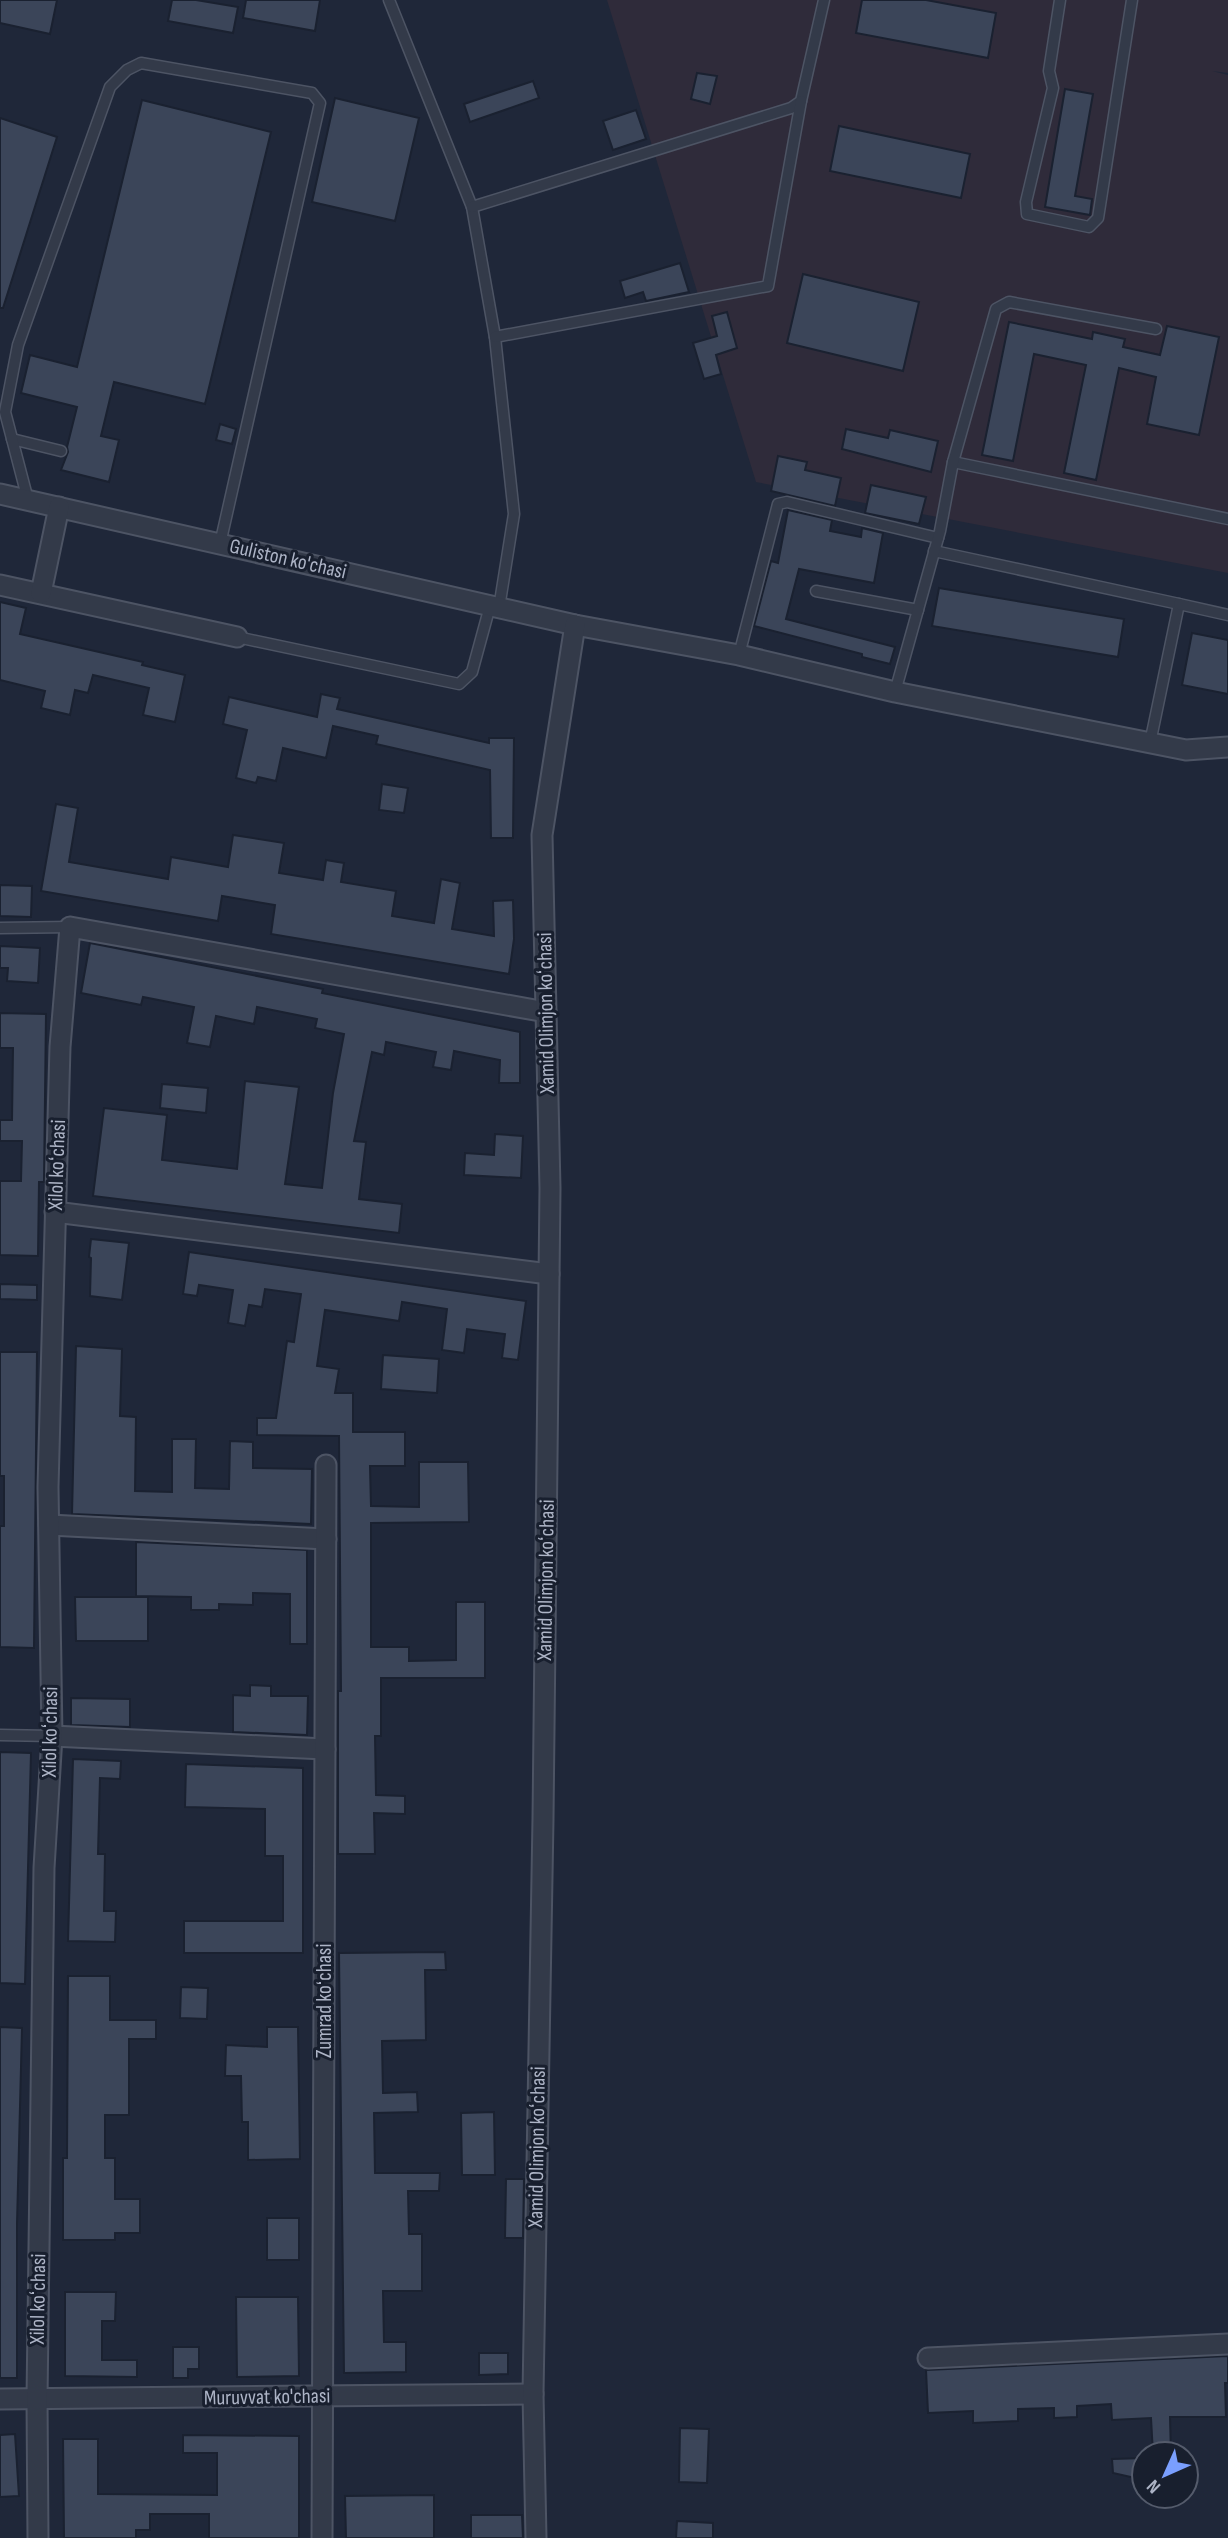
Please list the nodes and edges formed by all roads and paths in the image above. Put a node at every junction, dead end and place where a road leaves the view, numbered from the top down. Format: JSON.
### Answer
{"nodes":[{"id":1,"x":389,"y":0,"type":"edge"},
{"id":2,"x":824,"y":0,"type":"edge"},
{"id":3,"x":1059,"y":0,"type":"edge"},
{"id":4,"x":1132,"y":0,"type":"edge"},
{"id":5,"x":801,"y":101,"type":"junction"},
{"id":6,"x":472,"y":207,"type":"junction"},
{"id":7,"x":1156,"y":329,"type":"dead end"},
{"id":8,"x":495,"y":337,"type":"junction"},
{"id":9,"x":3,"y":414,"type":"edge"},
{"id":10,"x":12,"y":439,"type":"junction"},
{"id":11,"x":61,"y":451,"type":"dead end"},
{"id":12,"x":953,"y":462,"type":"junction"},
{"id":13,"x":0,"y":494,"type":"edge"},
{"id":14,"x":28,"y":500,"type":"junction"},
{"id":15,"x":59,"y":507,"type":"junction"},
{"id":16,"x":1228,"y":519,"type":"edge"},
{"id":17,"x":937,"y":538,"type":"junction"},
{"id":18,"x":220,"y":544,"type":"junction"},
{"id":19,"x":934,"y":551,"type":"junction"},
{"id":20,"x":0,"y":584,"type":"edge"},
{"id":21,"x":816,"y":591,"type":"dead end"},
{"id":22,"x":41,"y":593,"type":"junction"},
{"id":23,"x":1179,"y":604,"type":"junction"},
{"id":24,"x":494,"y":607,"type":"junction"},
{"id":25,"x":918,"y":610,"type":"junction"},
{"id":26,"x":1228,"y":615,"type":"edge"},
{"id":27,"x":575,"y":625,"type":"junction"},
{"id":28,"x":237,"y":637,"type":"joint"},
{"id":29,"x":739,"y":655,"type":"junction"},
{"id":30,"x":895,"y":692,"type":"junction"},
{"id":31,"x":1150,"y":743,"type":"junction"},
{"id":32,"x":1228,"y":747,"type":"edge"},
{"id":33,"x":70,"y":927,"type":"junction"},
{"id":34,"x":0,"y":928,"type":"edge"},
{"id":35,"x":546,"y":1012,"type":"junction"},
{"id":36,"x":55,"y":1212,"type":"junction"},
{"id":37,"x":549,"y":1274,"type":"junction"},
{"id":38,"x":326,"y":1465,"type":"dead end"},
{"id":39,"x":48,"y":1525,"type":"junction"},
{"id":40,"x":326,"y":1539,"type":"junction"},
{"id":41,"x":0,"y":1735,"type":"edge"},
{"id":42,"x":52,"y":1735,"type":"junction"},
{"id":43,"x":325,"y":1749,"type":"junction"},
{"id":44,"x":1228,"y":2344,"type":"edge"},
{"id":45,"x":928,"y":2358,"type":"dead end"},
{"id":46,"x":533,"y":2394,"type":"junction"},
{"id":47,"x":322,"y":2396,"type":"junction"},
{"id":48,"x":0,"y":2399,"type":"edge"},
{"id":49,"x":37,"y":2399,"type":"junction"},
{"id":50,"x":38,"y":2538,"type":"edge"},
{"id":51,"x":322,"y":2538,"type":"edge"},
{"id":52,"x":536,"y":2538,"type":"edge"}],
"edges":[{"from":1,"to":6,"type":"lane"},
{"from":2,"to":5,"type":"lane"},
{"from":3,"to":4,"type":"lane"},
{"from":5,"to":6,"type":"lane"},
{"from":5,"to":8,"type":"lane"},
{"from":6,"to":8,"type":"lane"},
{"from":7,"to":12,"type":"lane"},
{"from":8,"to":24,"type":"lane"},
{"from":9,"to":10,"type":"lane"},
{"from":9,"to":18,"type":"lane"},
{"from":10,"to":11,"type":"lane"},
{"from":10,"to":14,"type":"lane"},
{"from":12,"to":16,"type":"lane"},
{"from":12,"to":17,"type":"lane"},
{"from":13,"to":14,"type":"street","name":"Guliston ko'chasi"},
{"from":14,"to":15,"type":"street","name":"Guliston ko'chasi"},
{"from":15,"to":18,"type":"street","name":"Guliston ko'chasi"},
{"from":15,"to":22,"type":"street"},
{"from":17,"to":19,"type":"lane"},
{"from":17,"to":29,"type":"lane"},
{"from":18,"to":24,"type":"street","name":"Guliston ko'chasi"},
{"from":19,"to":23,"type":"lane"},
{"from":19,"to":25,"type":"lane"},
{"from":20,"to":22,"type":"street"},
{"from":21,"to":25,"type":"lane"},
{"from":22,"to":28,"type":"street"},
{"from":23,"to":26,"type":"lane"},
{"from":23,"to":31,"type":"lane"},
{"from":24,"to":27,"type":"street","name":"Guliston ko'chasi"},
{"from":24,"to":28,"type":"lane"},
{"from":25,"to":30,"type":"lane"},
{"from":27,"to":29,"type":"street","name":"Guliston ko'chasi"},
{"from":27,"to":35,"type":"street","name":"Xamid Olimjon koʻchasi"},
{"from":29,"to":30,"type":"street","name":"Guliston ko'chasi"},
{"from":30,"to":31,"type":"street","name":"Guliston ko'chasi"},
{"from":31,"to":32,"type":"street","name":"Guliston ko'chasi"},
{"from":33,"to":34,"type":"lane"},
{"from":33,"to":35,"type":"street"},
{"from":33,"to":36,"type":"street","name":"Xilol koʻchasi"},
{"from":35,"to":37,"type":"street","name":"Xamid Olimjon koʻchasi"},
{"from":36,"to":37,"type":"street"},
{"from":36,"to":39,"type":"street","name":"Xilol koʻchasi"},
{"from":37,"to":46,"type":"street","name":"Xamid Olimjon koʻchasi"},
{"from":38,"to":40,"type":"street","name":"Zumrad koʻchasi"},
{"from":39,"to":40,"type":"street"},
{"from":39,"to":42,"type":"street","name":"Xilol koʻchasi"},
{"from":40,"to":43,"type":"street","name":"Zumrad koʻchasi"},
{"from":41,"to":42,"type":"lane"},
{"from":42,"to":43,"type":"street"},
{"from":42,"to":49,"type":"street","name":"Xilol koʻchasi"},
{"from":43,"to":47,"type":"street","name":"Zumrad koʻchasi"},
{"from":44,"to":45,"type":"street"},
{"from":46,"to":47,"type":"street","name":"Muruvvat ko'chasi"},
{"from":46,"to":52,"type":"street","name":"Xamid Olimjon koʻchasi"},
{"from":47,"to":49,"type":"street","name":"Muruvvat ko'chasi"},
{"from":47,"to":51,"type":"street","name":"Zumrad koʻchasi"},
{"from":48,"to":49,"type":"street","name":"Muruvvat ko'chasi"},
{"from":49,"to":50,"type":"street","name":"Xilol koʻchasi"}]}
